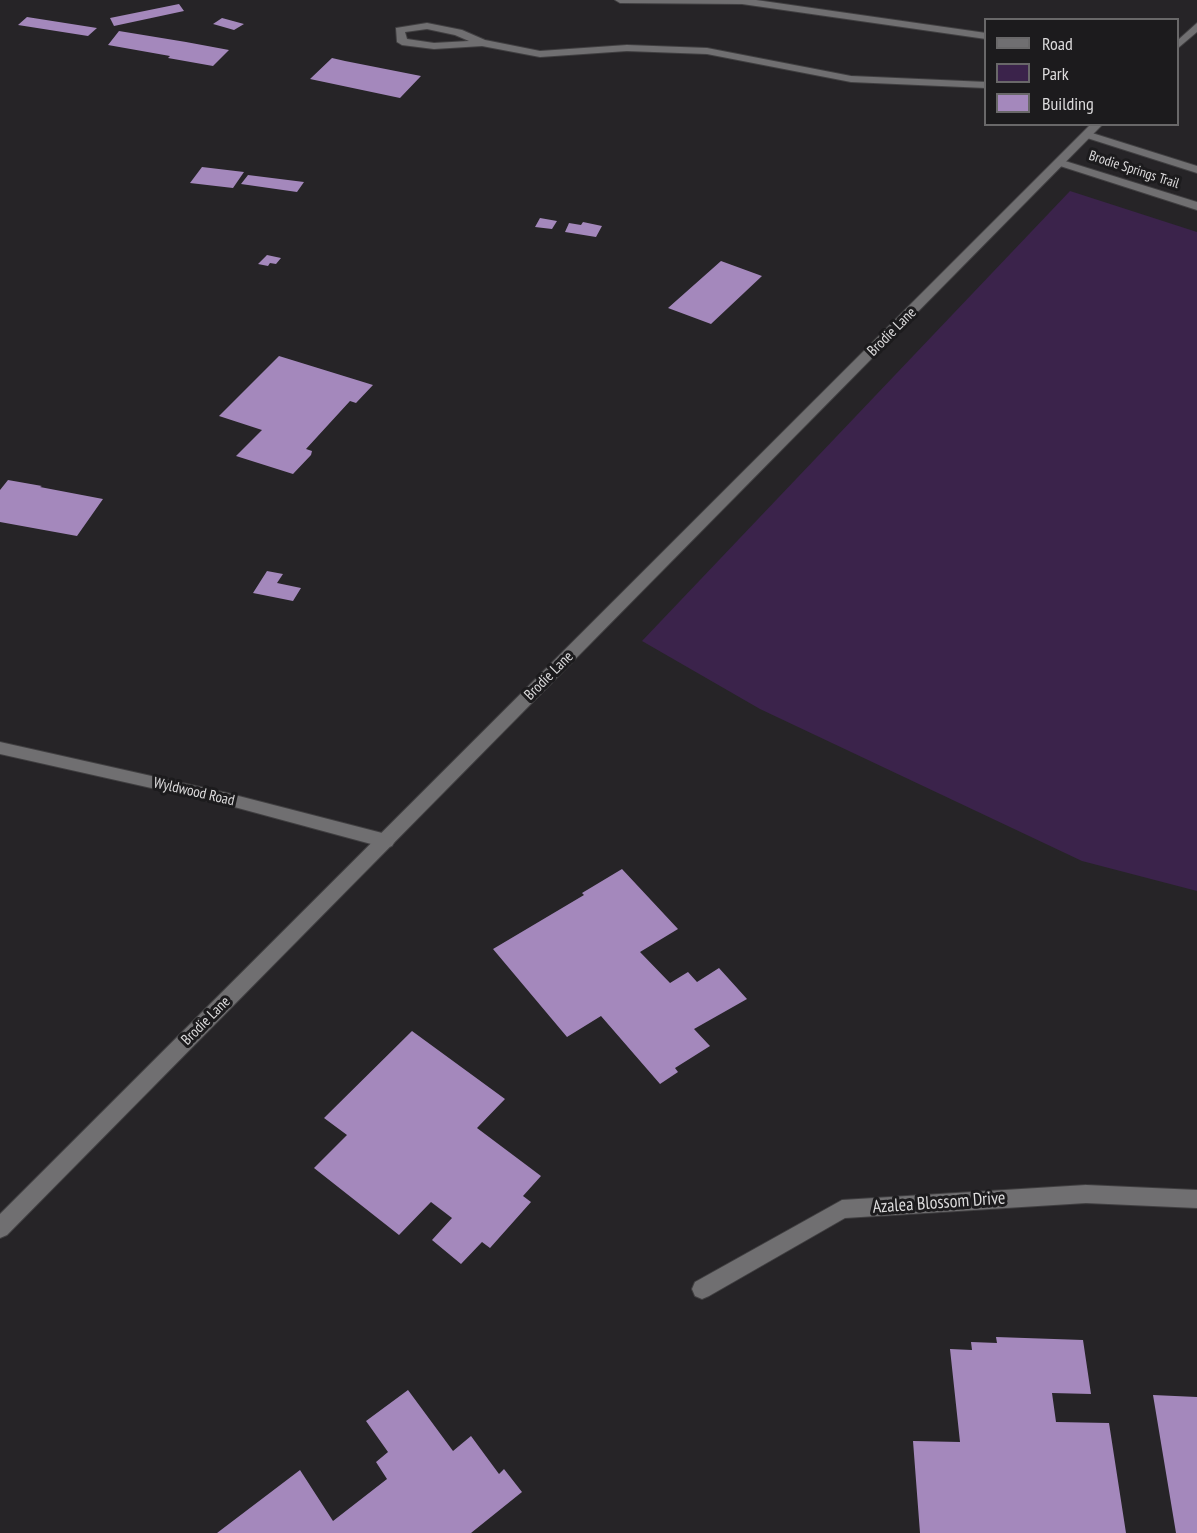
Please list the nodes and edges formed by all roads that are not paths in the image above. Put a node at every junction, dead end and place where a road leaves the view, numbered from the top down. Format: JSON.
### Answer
{"nodes":[{"id":1,"x":620,"y":0,"type":"edge"},
{"id":2,"x":1197,"y":26,"type":"edge"},
{"id":3,"x":984,"y":36,"type":"edge"},
{"id":4,"x":482,"y":43,"type":"junction"},
{"id":5,"x":1179,"y":44,"type":"edge"},
{"id":6,"x":984,"y":85,"type":"edge"},
{"id":7,"x":1093,"y":130,"type":"edge"},
{"id":8,"x":1061,"y":163,"type":"junction"},
{"id":9,"x":1197,"y":170,"type":"edge"},
{"id":10,"x":1197,"y":206,"type":"edge"},
{"id":11,"x":0,"y":748,"type":"edge"},
{"id":12,"x":386,"y":840,"type":"junction"},
{"id":13,"x":1197,"y":1199,"type":"edge"},
{"id":14,"x":0,"y":1228,"type":"edge"},
{"id":15,"x":702,"y":1289,"type":"dead end"}],
"edges":[{"from":1,"to":3,"type":"main road"},
{"from":2,"to":5,"type":"main road"},
{"from":4,"to":4,"type":"main road"},
{"from":4,"to":6,"type":"main road"},
{"from":7,"to":8,"type":"main road","name":"Brodie Lane"},
{"from":7,"to":9,"type":"main road","name":"Brodie Springs Trail"},
{"from":8,"to":10,"type":"main road","name":"Brodie Springs Trail"},
{"from":8,"to":12,"type":"main road","name":"Brodie Lane"},
{"from":11,"to":12,"type":"main road","name":"Wyldwood Road"},
{"from":12,"to":14,"type":"main road","name":"Brodie Lane"},
{"from":13,"to":15,"type":"main road","name":"Azalea Blossom Drive"}]}
